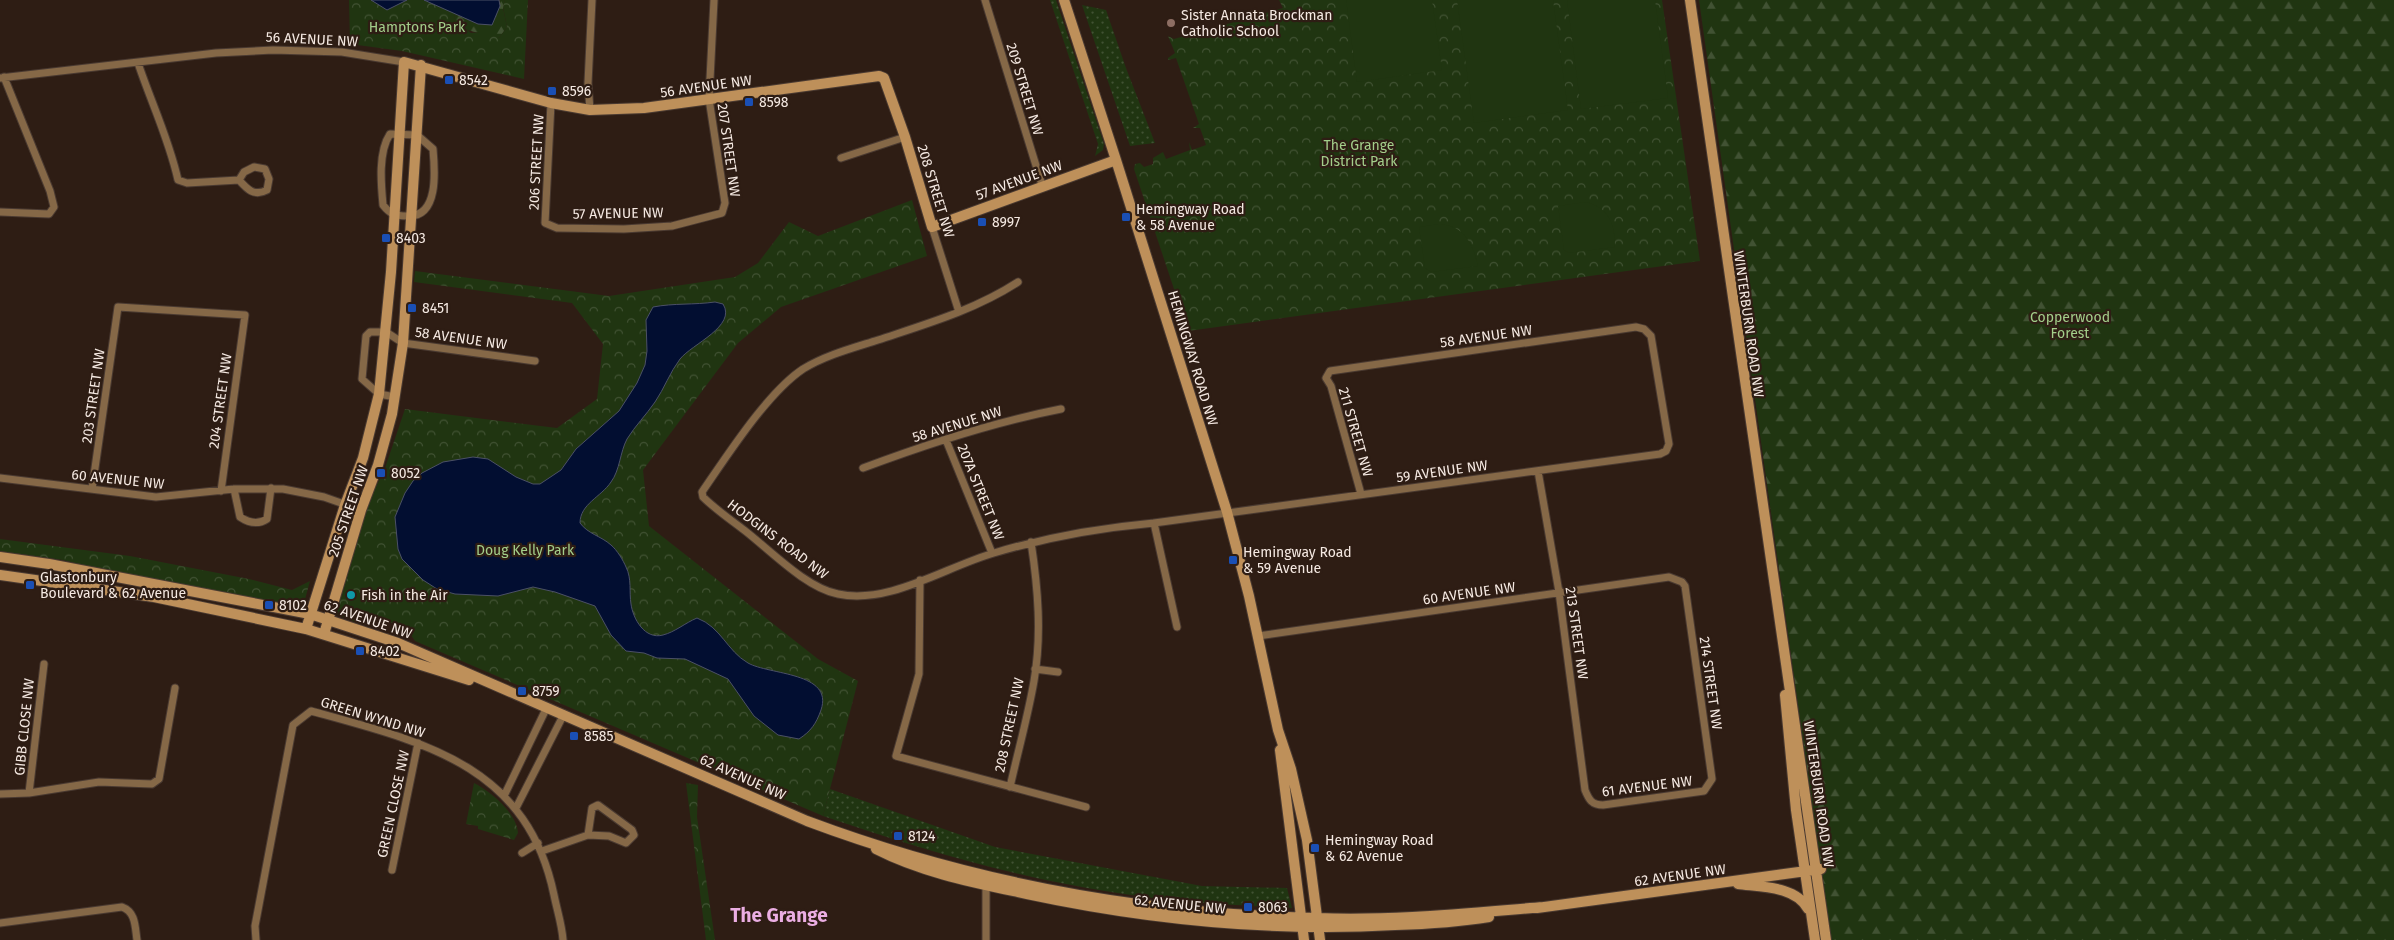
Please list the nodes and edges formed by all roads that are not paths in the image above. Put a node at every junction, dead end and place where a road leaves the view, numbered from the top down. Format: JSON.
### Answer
{"nodes":[{"id":1,"x":592,"y":0,"type":"edge"},
{"id":2,"x":714,"y":0,"type":"edge"},
{"id":3,"x":985,"y":0,"type":"edge"},
{"id":4,"x":1064,"y":0,"type":"edge"},
{"id":5,"x":1690,"y":0,"type":"edge"},
{"id":6,"x":404,"y":62,"type":"junction"},
{"id":7,"x":138,"y":63,"type":"junction"},
{"id":8,"x":421,"y":65,"type":"junction"},
{"id":9,"x":2,"y":78,"type":"edge"},
{"id":10,"x":884,"y":78,"type":"joint"},
{"id":11,"x":709,"y":99,"type":"junction"},
{"id":12,"x":551,"y":103,"type":"junction"},
{"id":13,"x":590,"y":110,"type":"junction"},
{"id":14,"x":400,"y":135,"type":"junction"},
{"id":15,"x":417,"y":135,"type":"junction"},
{"id":16,"x":905,"y":137,"type":"junction"},
{"id":17,"x":841,"y":158,"type":"dead end"},
{"id":18,"x":1116,"y":160,"type":"junction"},
{"id":19,"x":239,"y":180,"type":"junction"},
{"id":20,"x":1042,"y":185,"type":"junction"},
{"id":21,"x":0,"y":212,"type":"edge"},
{"id":22,"x":722,"y":213,"type":"joint"},
{"id":23,"x":395,"y":216,"type":"junction"},
{"id":24,"x":413,"y":216,"type":"junction"},
{"id":25,"x":545,"y":223,"type":"joint"},
{"id":26,"x":932,"y":227,"type":"junction"},
{"id":27,"x":1018,"y":282,"type":"dead end"},
{"id":28,"x":958,"y":312,"type":"junction"},
{"id":29,"x":245,"y":315,"type":"joint"},
{"id":30,"x":386,"y":332,"type":"junction"},
{"id":31,"x":403,"y":343,"type":"junction"},
{"id":32,"x":535,"y":361,"type":"dead end"},
{"id":33,"x":1326,"y":378,"type":"joint"},
{"id":34,"x":379,"y":394,"type":"junction"},
{"id":35,"x":395,"y":397,"type":"junction"},
{"id":36,"x":1061,"y":409,"type":"dead end"},
{"id":37,"x":946,"y":440,"type":"junction"},
{"id":38,"x":1660,"y":454,"type":"joint"},
{"id":39,"x":863,"y":468,"type":"dead end"},
{"id":40,"x":1538,"y":471,"type":"junction"},
{"id":41,"x":0,"y":478,"type":"edge"},
{"id":42,"x":271,"y":488,"type":"junction"},
{"id":43,"x":92,"y":489,"type":"junction"},
{"id":44,"x":234,"y":489,"type":"junction"},
{"id":45,"x":221,"y":491,"type":"junction"},
{"id":46,"x":1361,"y":494,"type":"junction"},
{"id":47,"x":345,"y":505,"type":"junction"},
{"id":48,"x":361,"y":510,"type":"junction"},
{"id":49,"x":1227,"y":512,"type":"junction"},
{"id":50,"x":1154,"y":523,"type":"junction"},
{"id":51,"x":1031,"y":542,"type":"junction"},
{"id":52,"x":992,"y":553,"type":"junction"},
{"id":53,"x":0,"y":557,"type":"edge"},
{"id":54,"x":0,"y":575,"type":"edge"},
{"id":55,"x":920,"y":580,"type":"junction"},
{"id":56,"x":1682,"y":582,"type":"joint"},
{"id":57,"x":1558,"y":592,"type":"junction"},
{"id":58,"x":310,"y":614,"type":"junction"},
{"id":59,"x":328,"y":619,"type":"junction"},
{"id":60,"x":1177,"y":627,"type":"dead end"},
{"id":61,"x":306,"y":629,"type":"junction"},
{"id":62,"x":324,"y":634,"type":"junction"},
{"id":63,"x":1258,"y":636,"type":"junction"},
{"id":64,"x":1782,"y":652,"type":"junction"},
{"id":65,"x":44,"y":664,"type":"dead end"},
{"id":66,"x":1035,"y":669,"type":"junction"},
{"id":67,"x":1058,"y":672,"type":"dead end"},
{"id":68,"x":175,"y":688,"type":"dead end"},
{"id":69,"x":513,"y":693,"type":"junction"},
{"id":70,"x":547,"y":707,"type":"junction"},
{"id":71,"x":564,"y":714,"type":"junction"},
{"id":72,"x":1278,"y":730,"type":"junction"},
{"id":73,"x":418,"y":743,"type":"junction"},
{"id":74,"x":1010,"y":786,"type":"junction"},
{"id":75,"x":1708,"y":787,"type":"joint"},
{"id":76,"x":29,"y":793,"type":"junction"},
{"id":77,"x":0,"y":794,"type":"edge"},
{"id":78,"x":504,"y":796,"type":"junction"},
{"id":79,"x":1589,"y":800,"type":"joint"},
{"id":80,"x":1086,"y":807,"type":"dead end"},
{"id":81,"x":516,"y":808,"type":"junction"},
{"id":82,"x":588,"y":835,"type":"junction"},
{"id":83,"x":538,"y":843,"type":"junction"},
{"id":84,"x":542,"y":851,"type":"junction"},
{"id":85,"x":522,"y":853,"type":"dead end"},
{"id":86,"x":392,"y":870,"type":"dead end"},
{"id":87,"x":1818,"y":870,"type":"junction"},
{"id":88,"x":1805,"y":871,"type":"junction"},
{"id":89,"x":986,"y":881,"type":"junction"},
{"id":90,"x":1728,"y":882,"type":"junction"},
{"id":91,"x":1811,"y":913,"type":"junction"},
{"id":92,"x":0,"y":923,"type":"edge"},
{"id":93,"x":1302,"y":923,"type":"junction"},
{"id":94,"x":1319,"y":924,"type":"junction"},
{"id":95,"x":563,"y":938,"type":"edge"},
{"id":96,"x":137,"y":940,"type":"edge"},
{"id":97,"x":256,"y":940,"type":"edge"},
{"id":98,"x":986,"y":940,"type":"edge"},
{"id":99,"x":1304,"y":940,"type":"edge"},
{"id":100,"x":1320,"y":940,"type":"edge"},
{"id":101,"x":1815,"y":940,"type":"edge"},
{"id":102,"x":1826,"y":940,"type":"edge"}],
"edges":[{"from":1,"to":13,"type":"street"},
{"from":2,"to":11,"type":"street","name":"207 STREET NW"},
{"from":3,"to":20,"type":"street","name":"209 STREET NW"},
{"from":4,"to":18,"type":"main road","name":"HEMINGWAY ROAD NW"},
{"from":5,"to":64,"type":"main road","name":"WINTERBURN ROAD NW"},
{"from":6,"to":7,"type":"street","name":"56 AVENUE NW"},
{"from":6,"to":8,"type":"main road","name":"56 AVENUE NW"},
{"from":6,"to":14,"type":"main road","name":"205 STREET NW"},
{"from":7,"to":9,"type":"street","name":"56 AVENUE NW"},
{"from":7,"to":19,"type":"street"},
{"from":8,"to":12,"type":"main road","name":"56 AVENUE NW"},
{"from":8,"to":15,"type":"main road","name":"205 STREET NW"},
{"from":9,"to":21,"type":"street"},
{"from":10,"to":11,"type":"main road","name":"56 AVENUE NW"},
{"from":10,"to":16,"type":"main road","name":"208 STREET NW"},
{"from":11,"to":13,"type":"main road","name":"56 AVENUE NW"},
{"from":11,"to":22,"type":"street","name":"207 STREET NW"},
{"from":12,"to":13,"type":"main road","name":"56 AVENUE NW"},
{"from":12,"to":25,"type":"street","name":"206 STREET NW"},
{"from":14,"to":15,"type":"street"},
{"from":14,"to":23,"type":"main road","name":"205 STREET NW"},
{"from":14,"to":23,"type":"street"},
{"from":15,"to":24,"type":"main road","name":"205 STREET NW"},
{"from":15,"to":24,"type":"street"},
{"from":16,"to":17,"type":"street"},
{"from":16,"to":26,"type":"main road","name":"208 STREET NW"},
{"from":18,"to":20,"type":"main road","name":"57 AVENUE NW"},
{"from":18,"to":49,"type":"main road","name":"HEMINGWAY ROAD NW"},
{"from":19,"to":19,"type":"street"},
{"from":20,"to":26,"type":"main road","name":"57 AVENUE NW"},
{"from":22,"to":25,"type":"street","name":"57 AVENUE NW"},
{"from":23,"to":24,"type":"street"},
{"from":23,"to":30,"type":"main road","name":"205 STREET NW"},
{"from":24,"to":31,"type":"main road","name":"205 STREET NW"},
{"from":26,"to":28,"type":"street","name":"208 STREET NW"},
{"from":27,"to":28,"type":"street","name":"HODGINS ROAD NW"},
{"from":28,"to":55,"type":"street","name":"HODGINS ROAD NW"},
{"from":29,"to":43,"type":"street","name":"203 STREET NW"},
{"from":29,"to":45,"type":"street","name":"204 STREET NW"},
{"from":30,"to":31,"type":"street","name":"58 AVENUE NW"},
{"from":30,"to":34,"type":"main road","name":"205 STREET NW"},
{"from":30,"to":34,"type":"street"},
{"from":31,"to":32,"type":"street","name":"58 AVENUE NW"},
{"from":31,"to":35,"type":"main road","name":"205 STREET NW"},
{"from":33,"to":38,"type":"street","name":"58 AVENUE NW"},
{"from":33,"to":46,"type":"street","name":"211 STREET NW"},
{"from":34,"to":35,"type":"street"},
{"from":34,"to":47,"type":"main road","name":"205 STREET NW"},
{"from":35,"to":48,"type":"main road","name":"205 STREET NW"},
{"from":36,"to":37,"type":"street","name":"58 AVENUE NW"},
{"from":37,"to":39,"type":"street","name":"58 AVENUE NW"},
{"from":37,"to":52,"type":"street","name":"207A STREET NW"},
{"from":38,"to":40,"type":"street","name":"59 AVENUE NW"},
{"from":40,"to":46,"type":"street","name":"59 AVENUE NW"},
{"from":40,"to":57,"type":"street","name":"213 STREET NW"},
{"from":41,"to":43,"type":"street","name":"60 AVENUE NW"},
{"from":42,"to":44,"type":"street","name":"60 AVENUE NW"},
{"from":42,"to":44,"type":"street"},
{"from":42,"to":47,"type":"street","name":"60 AVENUE NW"},
{"from":43,"to":45,"type":"street","name":"60 AVENUE NW"},
{"from":44,"to":45,"type":"street","name":"60 AVENUE NW"},
{"from":46,"to":49,"type":"street","name":"59 AVENUE NW"},
{"from":47,"to":48,"type":"street","name":"60 AVENUE NW"},
{"from":47,"to":58,"type":"main road","name":"205 STREET NW"},
{"from":48,"to":59,"type":"main road","name":"205 STREET NW"},
{"from":49,"to":50,"type":"street","name":"HODGINS ROAD NW"},
{"from":49,"to":63,"type":"main road","name":"HEMINGWAY ROAD NW"},
{"from":50,"to":51,"type":"street","name":"HODGINS ROAD NW"},
{"from":50,"to":60,"type":"street"},
{"from":51,"to":52,"type":"street","name":"HODGINS ROAD NW"},
{"from":51,"to":66,"type":"street","name":"208 STREET NW"},
{"from":52,"to":55,"type":"street","name":"HODGINS ROAD NW"},
{"from":53,"to":58,"type":"main road","name":"62 AVENUE NW"},
{"from":54,"to":61,"type":"main road","name":"62 AVENUE NW"},
{"from":55,"to":74,"type":"street"},
{"from":56,"to":57,"type":"street","name":"60 AVENUE NW"},
{"from":56,"to":75,"type":"street","name":"214 STREET NW"},
{"from":57,"to":63,"type":"street","name":"60 AVENUE NW"},
{"from":57,"to":79,"type":"street","name":"213 STREET NW"},
{"from":58,"to":59,"type":"main road","name":"62 AVENUE NW"},
{"from":58,"to":61,"type":"main road","name":"205 STREET NW"},
{"from":59,"to":62,"type":"main road","name":"205 STREET NW"},
{"from":59,"to":69,"type":"main road","name":"62 AVENUE NW"},
{"from":61,"to":62,"type":"main road","name":"62 AVENUE NW"},
{"from":62,"to":69,"type":"main road","name":"62 AVENUE NW"},
{"from":63,"to":72,"type":"main road","name":"HEMINGWAY ROAD NW"},
{"from":64,"to":87,"type":"main road","name":"WINTERBURN ROAD NW"},
{"from":64,"to":88,"type":"main road","name":"WINTERBURN ROAD NW"},
{"from":65,"to":76,"type":"street","name":"GIBB CLOSE NW"},
{"from":66,"to":67,"type":"street","name":"208 STREET NW"},
{"from":66,"to":74,"type":"street","name":"208 STREET NW"},
{"from":68,"to":76,"type":"street"},
{"from":69,"to":70,"type":"main road","name":"62 AVENUE NW"},
{"from":70,"to":71,"type":"main road","name":"62 AVENUE NW"},
{"from":70,"to":78,"type":"street"},
{"from":71,"to":81,"type":"street"},
{"from":71,"to":89,"type":"main road","name":"62 AVENUE NW"},
{"from":72,"to":93,"type":"main road","name":"HEMINGWAY ROAD NW"},
{"from":72,"to":94,"type":"main road","name":"HEMINGWAY ROAD NW"},
{"from":73,"to":78,"type":"street","name":"GREEN WYND NW"},
{"from":73,"to":86,"type":"street","name":"GREEN CLOSE NW"},
{"from":73,"to":97,"type":"street","name":"GREEN WYND NW"},
{"from":74,"to":80,"type":"street"},
{"from":75,"to":79,"type":"street","name":"61 AVENUE NW"},
{"from":76,"to":77,"type":"street"},
{"from":78,"to":81,"type":"street","name":"GREEN WYND NW"},
{"from":81,"to":83,"type":"street","name":"GREEN WYND NW"},
{"from":82,"to":82,"type":"street"},
{"from":82,"to":84,"type":"street"},
{"from":83,"to":84,"type":"street","name":"GREEN WYND NW"},
{"from":83,"to":85,"type":"street"},
{"from":84,"to":95,"type":"street","name":"GREEN WYND NW"},
{"from":87,"to":88,"type":"main road","name":"62 AVENUE NW"},
{"from":87,"to":102,"type":"main road","name":"WINTERBURN ROAD NW"},
{"from":88,"to":90,"type":"main road","name":"62 AVENUE NW"},
{"from":88,"to":91,"type":"main road","name":"WINTERBURN ROAD NW"},
{"from":89,"to":93,"type":"main road","name":"62 AVENUE NW"},
{"from":89,"to":98,"type":"street"},
{"from":90,"to":91,"type":"main road"},
{"from":90,"to":94,"type":"main road","name":"62 AVENUE NW"},
{"from":91,"to":101,"type":"main road","name":"WINTERBURN ROAD NW"},
{"from":92,"to":96,"type":"street"},
{"from":93,"to":94,"type":"main road","name":"62 AVENUE NW"},
{"from":93,"to":99,"type":"main road","name":"HEMINGWAY ROAD NW"},
{"from":94,"to":100,"type":"main road","name":"HEMINGWAY ROAD NW"}]}
